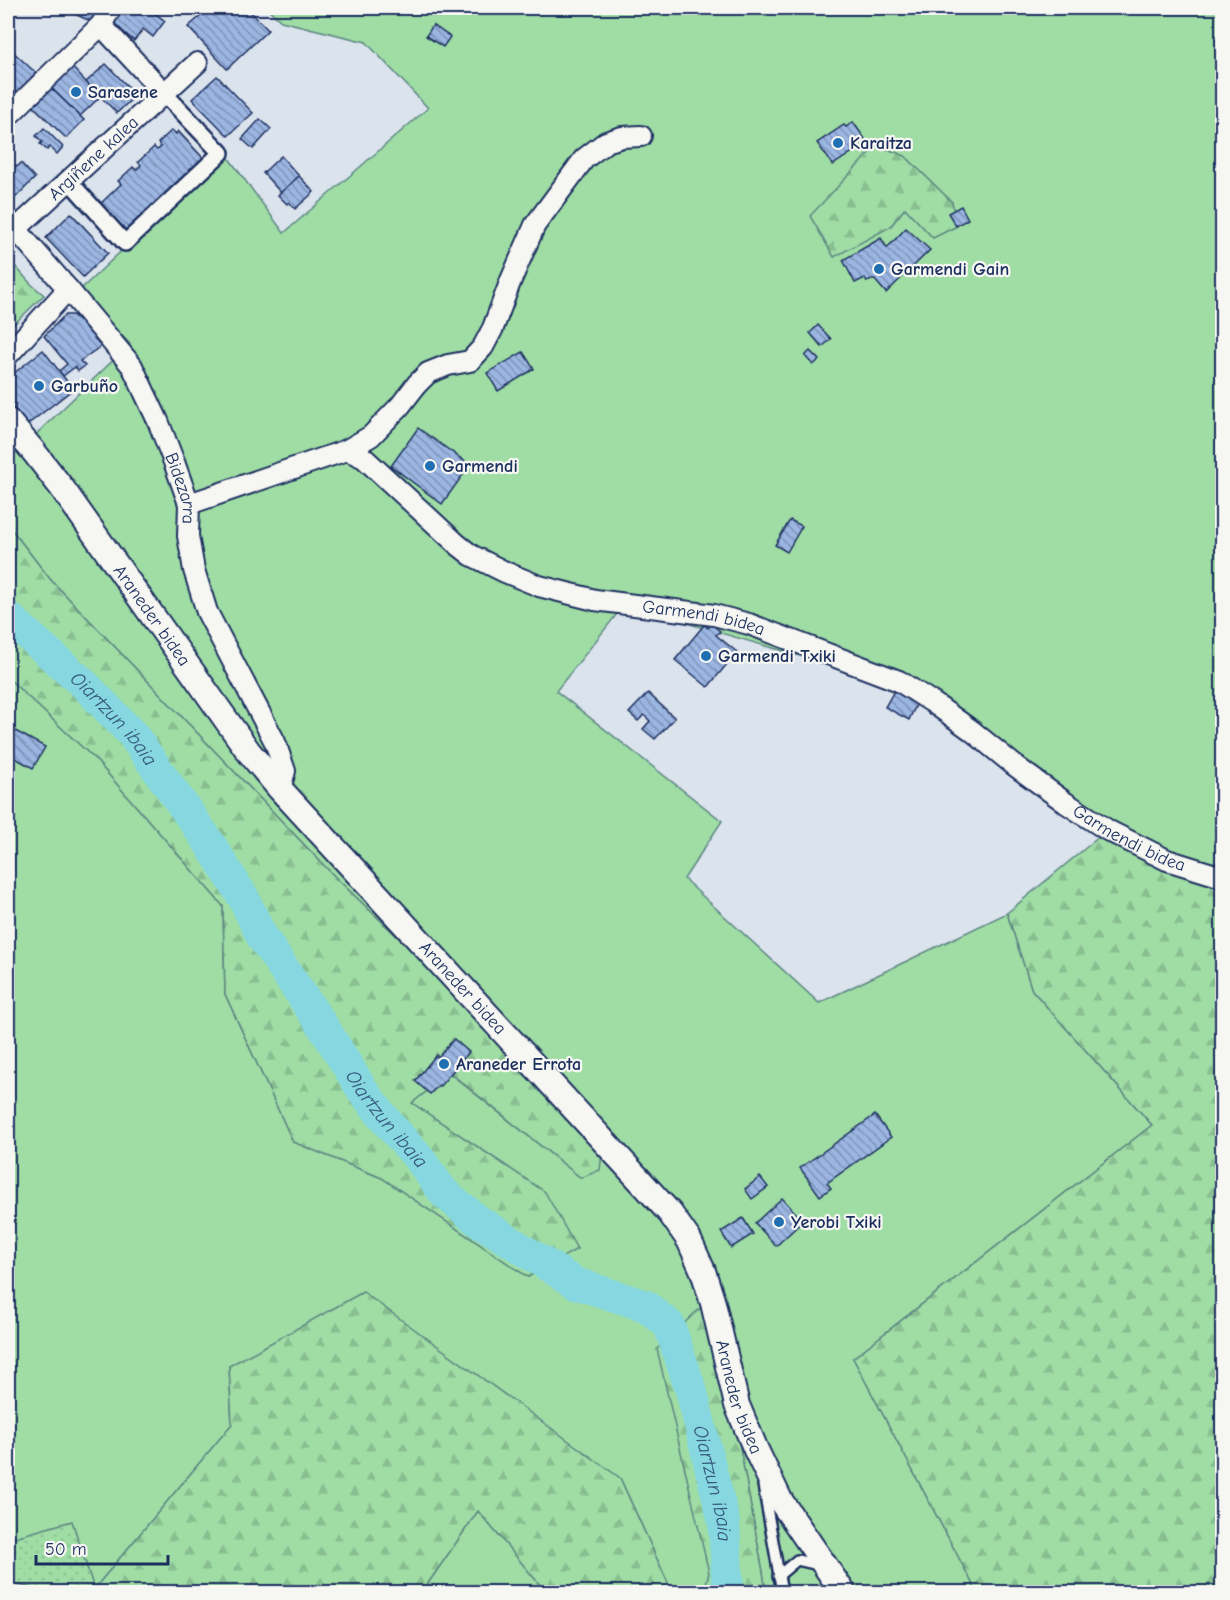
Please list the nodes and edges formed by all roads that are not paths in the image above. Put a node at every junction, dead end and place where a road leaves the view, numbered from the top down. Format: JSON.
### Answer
{"nodes":[{"id":1,"x":106,"y":16,"type":"edge"},
{"id":2,"x":197,"y":63,"type":"dead end"},
{"id":3,"x":164,"y":93,"type":"junction"},
{"id":4,"x":8,"y":116,"type":"edge"},
{"id":5,"x":640,"y":136,"type":"dead end"},
{"id":6,"x":69,"y":181,"type":"junction"},
{"id":7,"x":12,"y":224,"type":"edge"},
{"id":8,"x":68,"y":289,"type":"junction"},
{"id":9,"x":8,"y":355,"type":"edge"},
{"id":10,"x":8,"y":422,"type":"edge"},
{"id":11,"x":347,"y":450,"type":"junction"},
{"id":12,"x":189,"y":504,"type":"junction"},
{"id":13,"x":280,"y":789,"type":"junction"},
{"id":14,"x":1222,"y":877,"type":"edge"},
{"id":15,"x":756,"y":1450,"type":"junction"},
{"id":16,"x":825,"y":1566,"type":"junction"},
{"id":17,"x":778,"y":1576,"type":"junction"},
{"id":18,"x":782,"y":1593,"type":"edge"},
{"id":19,"x":843,"y":1593,"type":"edge"}],
"edges":[{"from":1,"to":3,"type":"street"},
{"from":1,"to":4,"type":"street"},
{"from":2,"to":3,"type":"street","name":"Argiñene kalea"},
{"from":3,"to":6,"type":"street","name":"Argiñene kalea"},
{"from":3,"to":6,"type":"street"},
{"from":5,"to":11,"type":"street"},
{"from":6,"to":7,"type":"street","name":"Argiñene kalea"},
{"from":7,"to":8,"type":"street","name":"Bidezarra"},
{"from":8,"to":9,"type":"street"},
{"from":8,"to":12,"type":"street","name":"Bidezarra"},
{"from":10,"to":13,"type":"street","name":"Araneder bidea"},
{"from":11,"to":12,"type":"street"},
{"from":11,"to":14,"type":"street","name":"Garmendi bidea"},
{"from":12,"to":13,"type":"street","name":"Bidezarra"},
{"from":13,"to":15,"type":"street","name":"Araneder bidea"},
{"from":15,"to":16,"type":"street","name":"Araneder bidea"},
{"from":15,"to":17,"type":"lane"},
{"from":16,"to":17,"type":"lane"},
{"from":16,"to":19,"type":"street","name":"Araneder bidea"},
{"from":17,"to":18,"type":"lane"}]}
